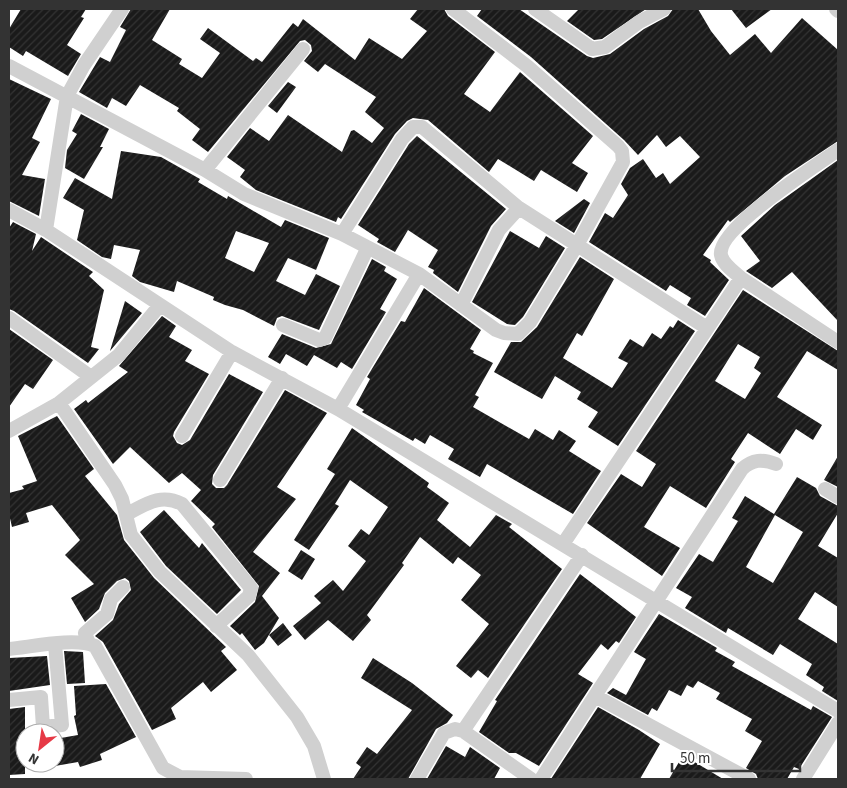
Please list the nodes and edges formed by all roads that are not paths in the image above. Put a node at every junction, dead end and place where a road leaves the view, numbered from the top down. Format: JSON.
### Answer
{"nodes":[{"id":1,"x":122,"y":9,"type":"edge"},
{"id":2,"x":453,"y":9,"type":"edge"},
{"id":3,"x":535,"y":9,"type":"edge"},
{"id":4,"x":664,"y":9,"type":"edge"},
{"id":5,"x":303,"y":49,"type":"dead end"},
{"id":6,"x":9,"y":66,"type":"edge"},
{"id":7,"x":67,"y":96,"type":"junction"},
{"id":8,"x":838,"y":150,"type":"edge"},
{"id":9,"x":205,"y":170,"type":"junction"},
{"id":10,"x":518,"y":208,"type":"junction"},
{"id":11,"x":9,"y":210,"type":"edge"},
{"id":12,"x":46,"y":230,"type":"junction"},
{"id":13,"x":342,"y":234,"type":"junction"},
{"id":14,"x":577,"y":245,"type":"junction"},
{"id":15,"x":368,"y":249,"type":"junction"},
{"id":16,"x":419,"y":274,"type":"junction"},
{"id":17,"x":741,"y":278,"type":"junction"},
{"id":18,"x":160,"y":305,"type":"junction"},
{"id":19,"x":462,"y":305,"type":"junction"},
{"id":20,"x":9,"y":318,"type":"edge"},
{"id":21,"x":283,"y":325,"type":"dead end"},
{"id":22,"x":707,"y":328,"type":"junction"},
{"id":23,"x":838,"y":342,"type":"edge"},
{"id":24,"x":232,"y":352,"type":"junction"},
{"id":25,"x":91,"y":377,"type":"junction"},
{"id":26,"x":282,"y":378,"type":"junction"},
{"id":27,"x":59,"y":403,"type":"junction"},
{"id":28,"x":338,"y":409,"type":"junction"},
{"id":29,"x":9,"y":431,"type":"edge"},
{"id":30,"x":182,"y":436,"type":"dead end"},
{"id":31,"x":776,"y":464,"type":"dead end"},
{"id":32,"x":220,"y":480,"type":"dead end"},
{"id":33,"x":825,"y":489,"type":"dead end"},
{"id":34,"x":838,"y":497,"type":"edge"},
{"id":35,"x":127,"y":514,"type":"junction"},
{"id":36,"x":563,"y":544,"type":"junction"},
{"id":37,"x":582,"y":555,"type":"junction"},
{"id":38,"x":123,"y":587,"type":"dead end"},
{"id":39,"x":656,"y":600,"type":"junction"},
{"id":40,"x":216,"y":626,"type":"junction"},
{"id":41,"x":89,"y":643,"type":"junction"},
{"id":42,"x":56,"y":644,"type":"junction"},
{"id":43,"x":9,"y":649,"type":"edge"},
{"id":44,"x":594,"y":696,"type":"junction"},
{"id":45,"x":9,"y":700,"type":"edge"},
{"id":46,"x":838,"y":711,"type":"edge"},
{"id":47,"x":838,"y":723,"type":"edge"},
{"id":48,"x":463,"y":731,"type":"junction"},
{"id":49,"x":246,"y":779,"type":"edge"},
{"id":50,"x":324,"y":779,"type":"edge"},
{"id":51,"x":417,"y":779,"type":"edge"},
{"id":52,"x":531,"y":779,"type":"edge"},
{"id":53,"x":541,"y":779,"type":"edge"},
{"id":54,"x":749,"y":779,"type":"edge"},
{"id":55,"x":803,"y":779,"type":"edge"}],
"edges":[{"from":1,"to":7,"type":"street"},
{"from":2,"to":14,"type":"street"},
{"from":3,"to":4,"type":"street"},
{"from":5,"to":9,"type":"street"},
{"from":6,"to":7,"type":"street"},
{"from":7,"to":9,"type":"street"},
{"from":7,"to":12,"type":"street"},
{"from":8,"to":17,"type":"street"},
{"from":9,"to":13,"type":"street"},
{"from":10,"to":13,"type":"street"},
{"from":10,"to":14,"type":"street"},
{"from":10,"to":19,"type":"street"},
{"from":11,"to":12,"type":"street"},
{"from":12,"to":18,"type":"street"},
{"from":13,"to":15,"type":"street"},
{"from":14,"to":19,"type":"street"},
{"from":14,"to":22,"type":"street"},
{"from":15,"to":16,"type":"street"},
{"from":15,"to":21,"type":"street"},
{"from":16,"to":19,"type":"street"},
{"from":16,"to":28,"type":"street"},
{"from":17,"to":22,"type":"street"},
{"from":17,"to":23,"type":"street"},
{"from":18,"to":24,"type":"street"},
{"from":18,"to":25,"type":"street"},
{"from":20,"to":25,"type":"street"},
{"from":22,"to":36,"type":"street"},
{"from":24,"to":26,"type":"street"},
{"from":24,"to":30,"type":"street"},
{"from":25,"to":27,"type":"street"},
{"from":26,"to":28,"type":"street"},
{"from":26,"to":32,"type":"street"},
{"from":27,"to":29,"type":"street"},
{"from":27,"to":35,"type":"street"},
{"from":28,"to":36,"type":"street"},
{"from":31,"to":39,"type":"street"},
{"from":33,"to":34,"type":"street"},
{"from":35,"to":40,"type":"street"},
{"from":35,"to":40,"type":"street"},
{"from":36,"to":37,"type":"street"},
{"from":37,"to":39,"type":"street"},
{"from":37,"to":48,"type":"street"},
{"from":38,"to":41,"type":"street"},
{"from":39,"to":44,"type":"street"},
{"from":39,"to":46,"type":"street"},
{"from":40,"to":50,"type":"street"},
{"from":41,"to":42,"type":"street"},
{"from":41,"to":49,"type":"street"},
{"from":42,"to":43,"type":"street"},
{"from":42,"to":45,"type":"street"},
{"from":44,"to":53,"type":"street"},
{"from":44,"to":54,"type":"street"},
{"from":47,"to":55,"type":"street"},
{"from":48,"to":51,"type":"street"},
{"from":48,"to":52,"type":"street"}]}
